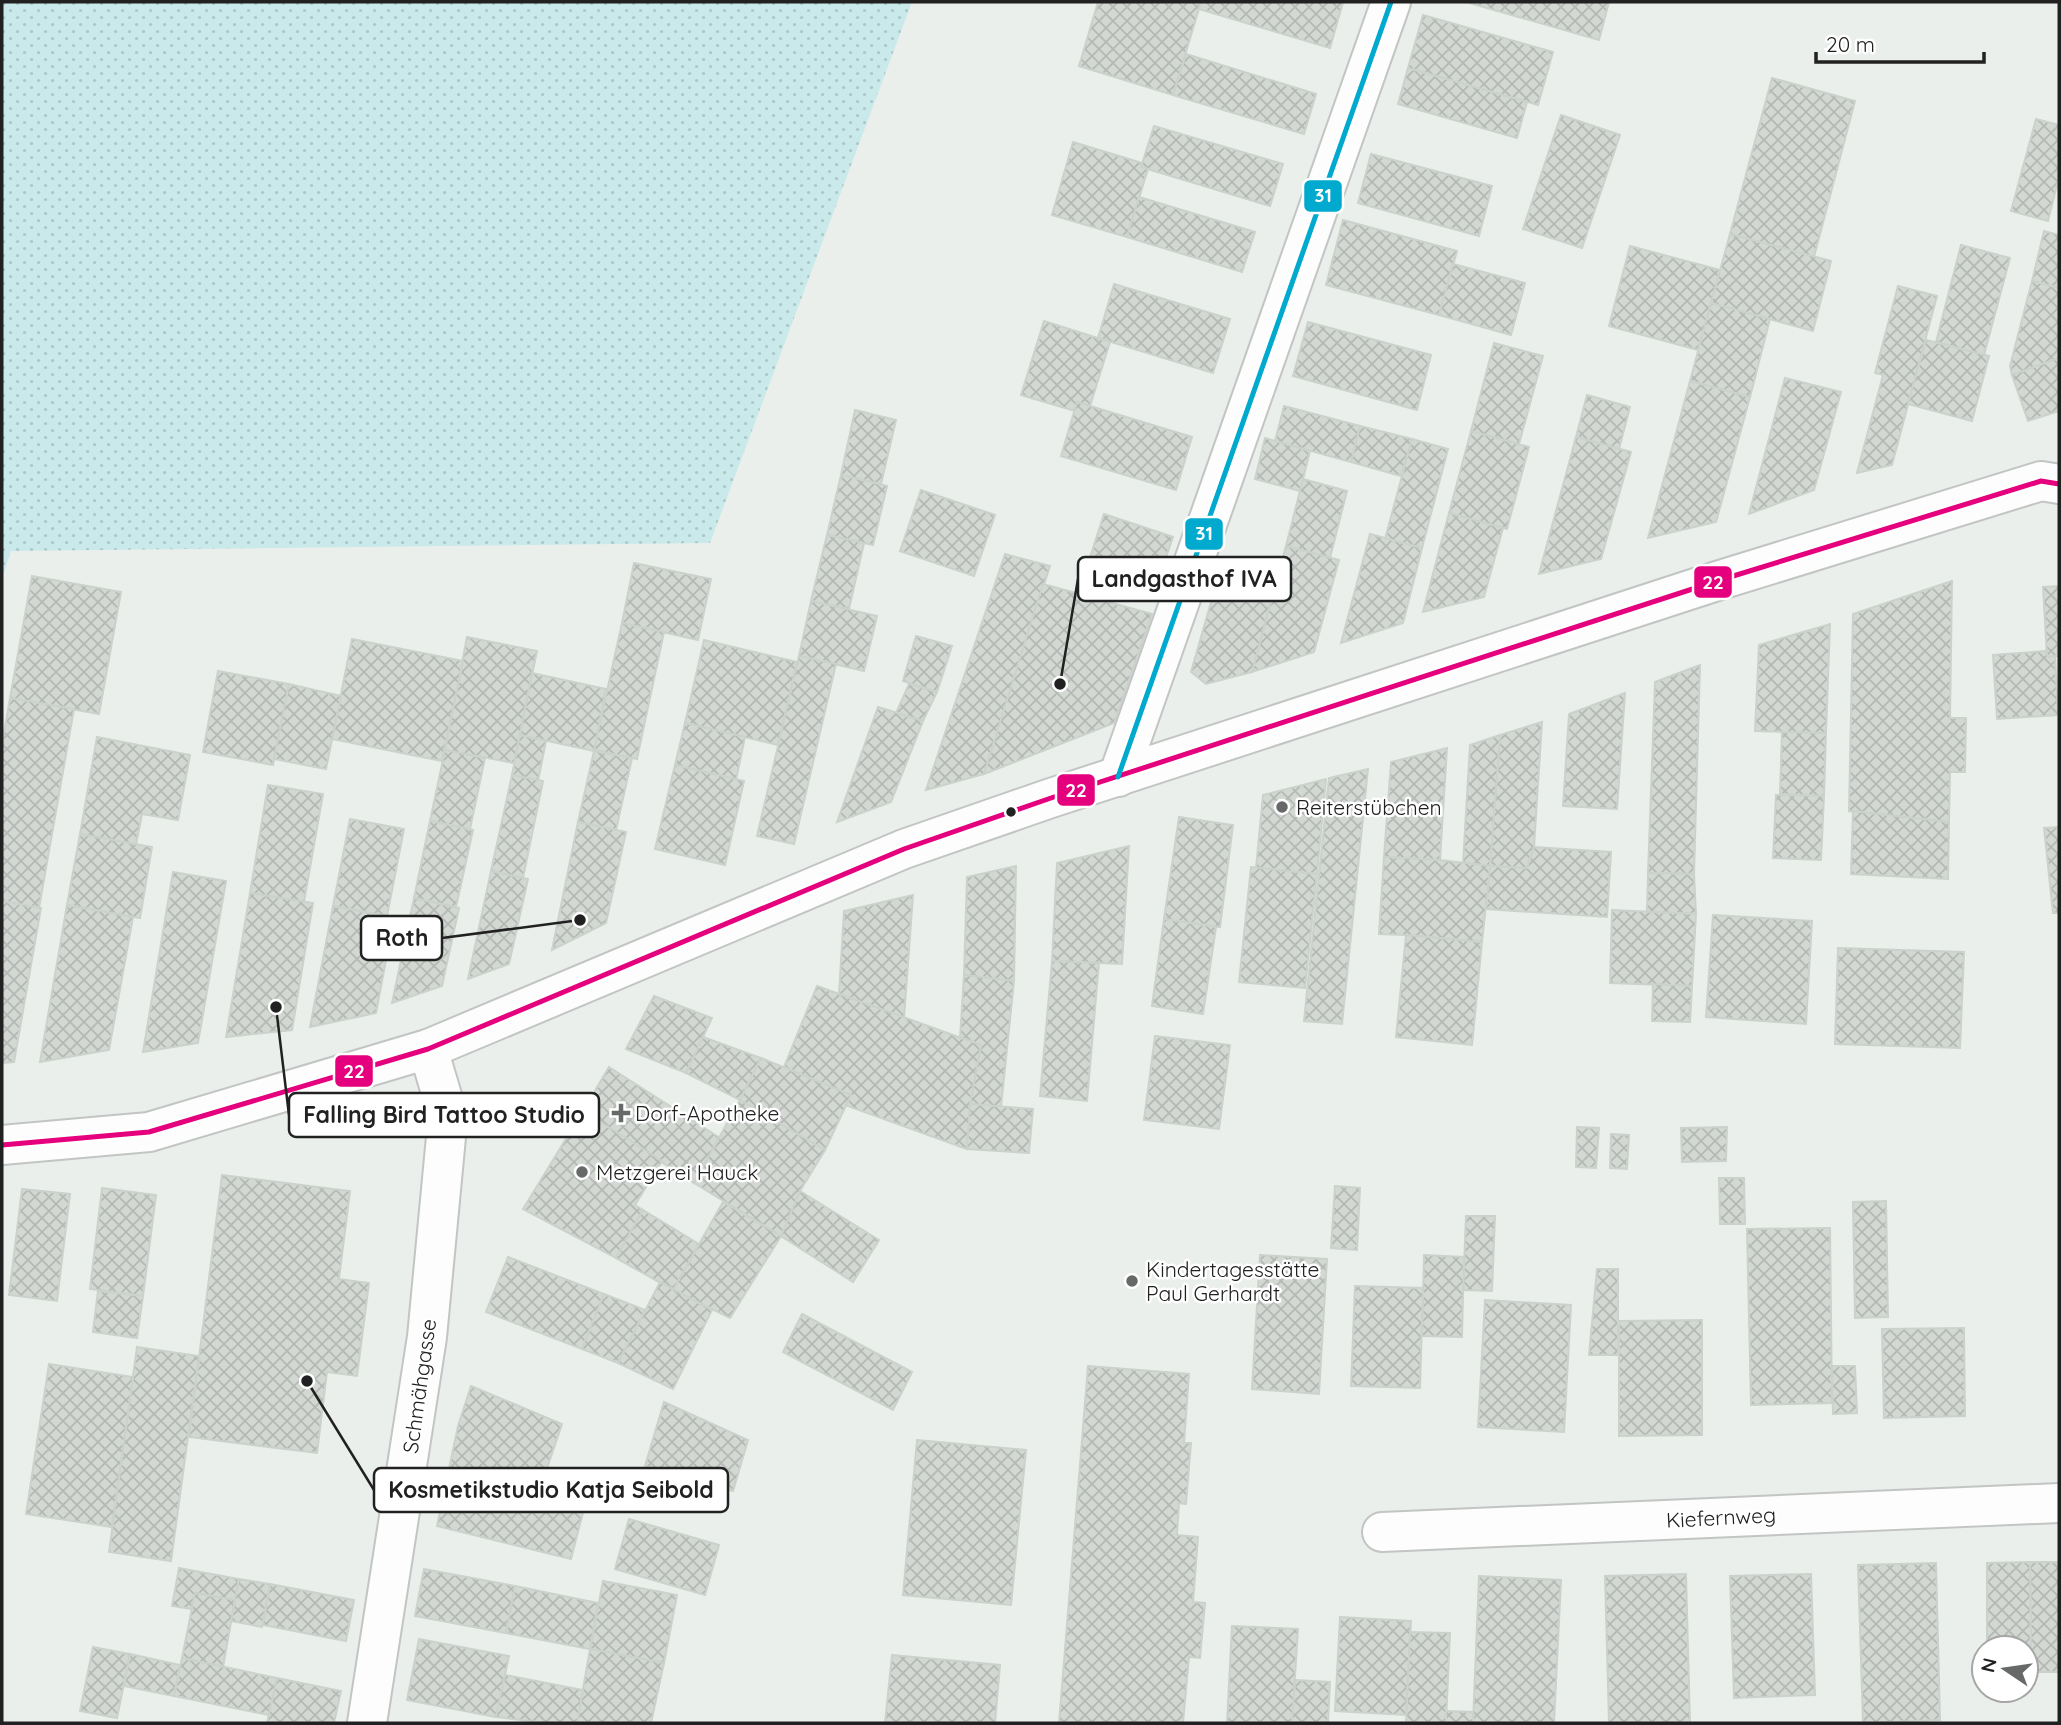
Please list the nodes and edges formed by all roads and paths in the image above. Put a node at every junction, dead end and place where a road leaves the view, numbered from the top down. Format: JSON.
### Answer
{"nodes":[{"id":1,"x":1391,"y":2,"type":"edge"},
{"id":2,"x":2053,"y":476,"type":"edge"},
{"id":3,"x":1118,"y":777,"type":"junction"},
{"id":4,"x":429,"y":1049,"type":"junction"},
{"id":5,"x":2,"y":1145,"type":"edge"},
{"id":6,"x":2059,"y":1503,"type":"edge"},
{"id":7,"x":1382,"y":1532,"type":"dead end"},
{"id":8,"x":367,"y":1723,"type":"edge"}],
"edges":[{"from":1,"to":3,"type":"street"},
{"from":2,"to":3,"type":"street"},
{"from":3,"to":4,"type":"street"},
{"from":4,"to":5,"type":"street"},
{"from":4,"to":8,"type":"street","name":"Schmähgasse"},
{"from":6,"to":7,"type":"street","name":"Kiefernweg"}]}
